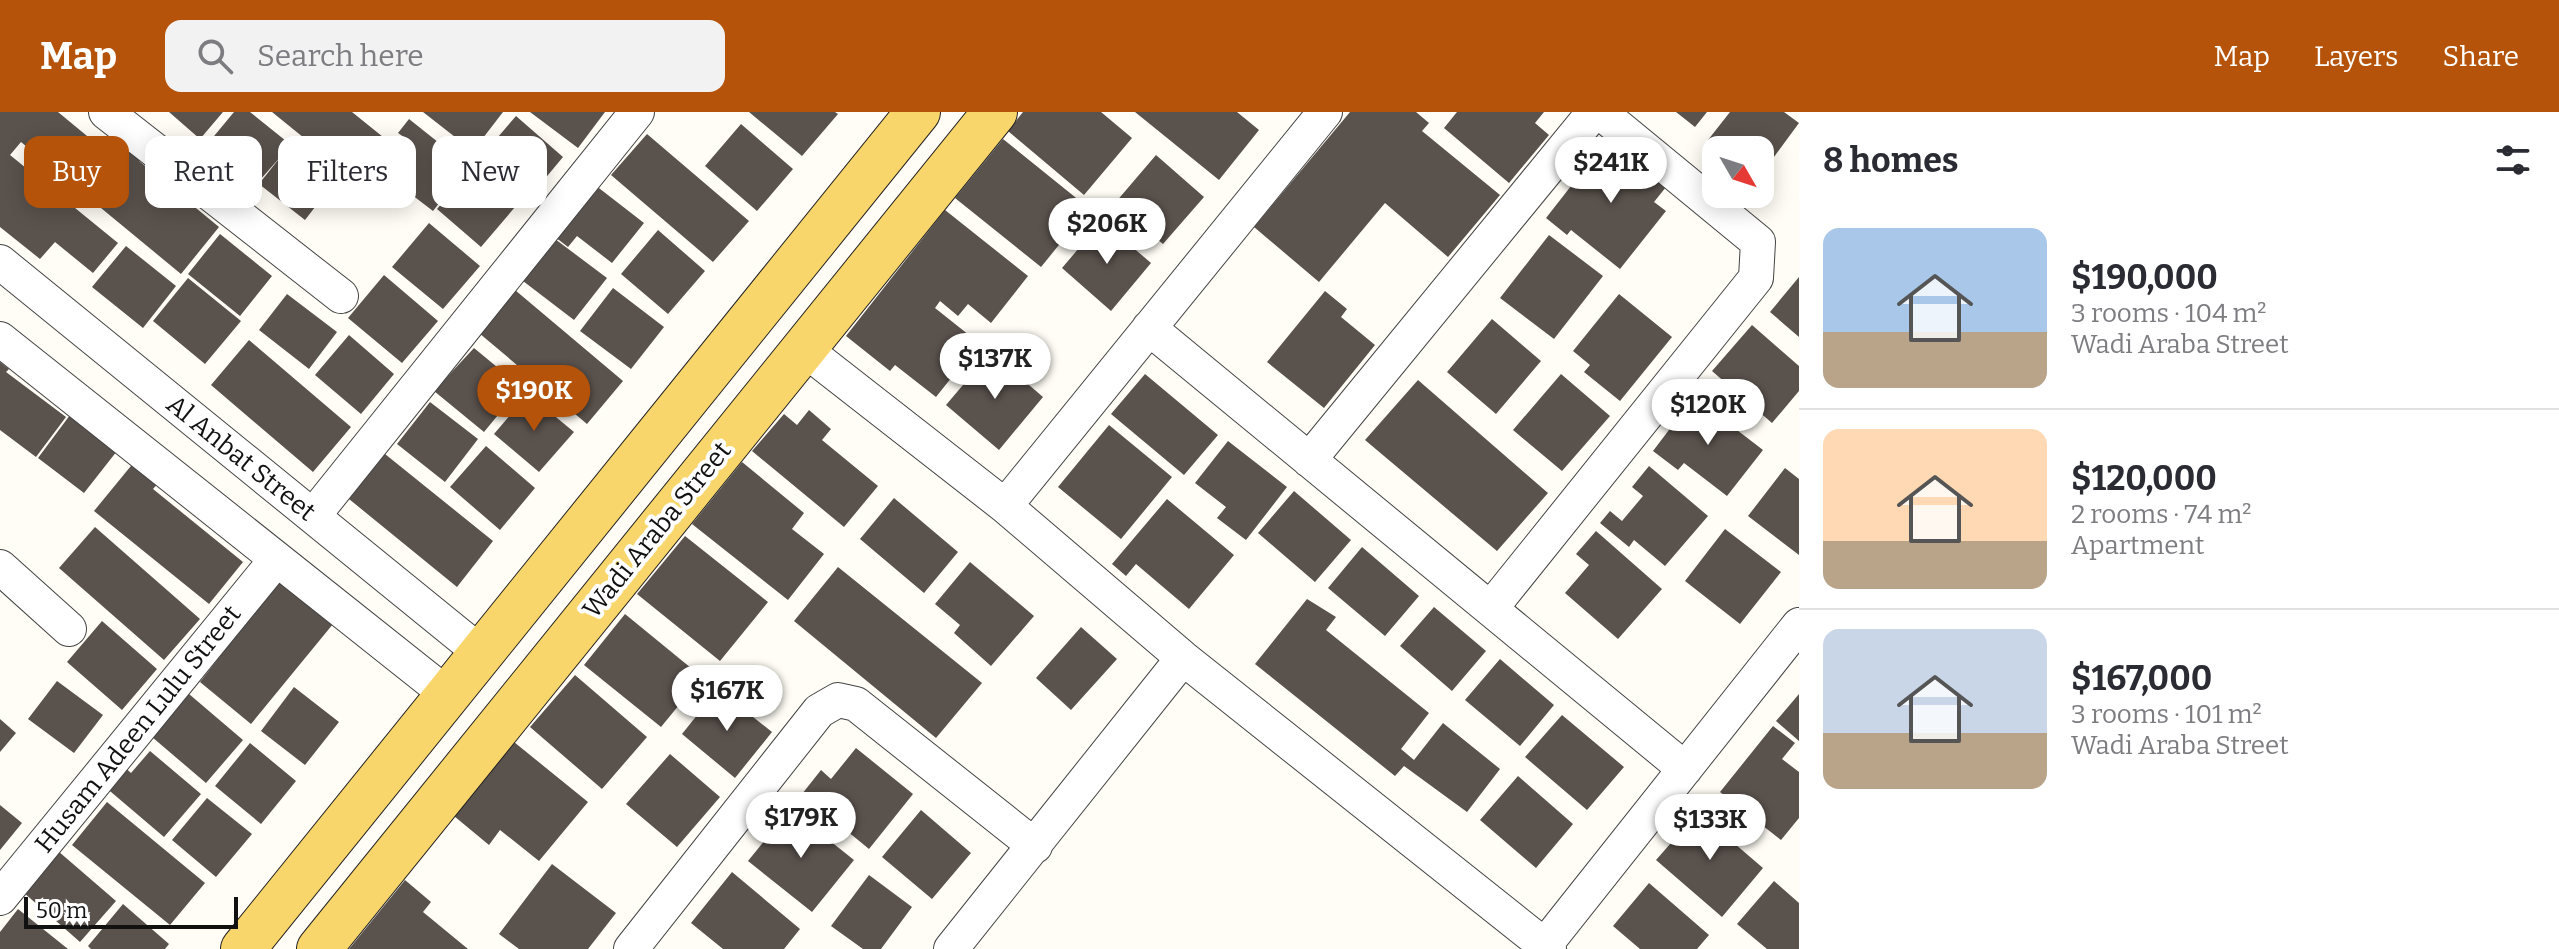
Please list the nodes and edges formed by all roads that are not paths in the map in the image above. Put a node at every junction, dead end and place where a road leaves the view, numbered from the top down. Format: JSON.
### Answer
{"nodes":[{"id":1,"x":106,"y":112,"type":"edge"},
{"id":2,"x":637,"y":112,"type":"edge"},
{"id":3,"x":995,"y":112,"type":"edge"},
{"id":4,"x":1325,"y":112,"type":"edge"},
{"id":5,"x":1594,"y":112,"type":"edge"},
{"id":6,"x":1600,"y":112,"type":"edge"},
{"id":7,"x":902,"y":118,"type":"edge"},
{"id":8,"x":0,"y":262,"type":"edge"},
{"id":9,"x":341,"y":296,"type":"dead end"},
{"id":10,"x":1149,"y":328,"type":"junction"},
{"id":11,"x":0,"y":339,"type":"edge"},
{"id":12,"x":804,"y":349,"type":"junction"},
{"id":13,"x":1309,"y":460,"type":"junction"},
{"id":14,"x":1005,"y":506,"type":"junction"},
{"id":15,"x":313,"y":516,"type":"junction"},
{"id":16,"x":276,"y":560,"type":"junction"},
{"id":17,"x":0,"y":567,"type":"edge"},
{"id":18,"x":1491,"y":608,"type":"junction"},
{"id":19,"x":1799,"y":625,"type":"edge"},
{"id":20,"x":69,"y":629,"type":"dead end"},
{"id":21,"x":481,"y":653,"type":"junction"},
{"id":22,"x":1183,"y":658,"type":"junction"},
{"id":23,"x":448,"y":695,"type":"junction"},
{"id":24,"x":1685,"y":769,"type":"junction"},
{"id":25,"x":1035,"y":846,"type":"junction"},
{"id":26,"x":0,"y":898,"type":"edge"},
{"id":27,"x":1547,"y":947,"type":"edge"},
{"id":28,"x":243,"y":949,"type":"edge"},
{"id":29,"x":319,"y":949,"type":"edge"},
{"id":30,"x":631,"y":949,"type":"edge"},
{"id":31,"x":951,"y":949,"type":"edge"}],
"edges":[{"from":1,"to":9,"type":"street"},
{"from":2,"to":15,"type":"street"},
{"from":3,"to":12,"type":"main road","name":"Wadi Araba Street"},
{"from":4,"to":10,"type":"street"},
{"from":5,"to":13,"type":"street"},
{"from":6,"to":18,"type":"street"},
{"from":7,"to":21,"type":"main road"},
{"from":8,"to":15,"type":"street","name":"Al Anbat Street"},
{"from":10,"to":13,"type":"street"},
{"from":10,"to":14,"type":"street"},
{"from":11,"to":16,"type":"street"},
{"from":12,"to":14,"type":"street"},
{"from":12,"to":29,"type":"main road","name":"Wadi Araba Street"},
{"from":13,"to":18,"type":"street"},
{"from":14,"to":22,"type":"street"},
{"from":15,"to":21,"type":"street","name":"Al Anbat Street"},
{"from":16,"to":23,"type":"street"},
{"from":16,"to":26,"type":"street","name":"Husam Adeen Lulu Street"},
{"from":17,"to":20,"type":"street"},
{"from":18,"to":24,"type":"street"},
{"from":19,"to":24,"type":"street"},
{"from":21,"to":23,"type":"main road"},
{"from":22,"to":25,"type":"street"},
{"from":22,"to":27,"type":"street"},
{"from":23,"to":28,"type":"main road"},
{"from":24,"to":27,"type":"street"},
{"from":25,"to":30,"type":"street"},
{"from":25,"to":31,"type":"street"}]}
